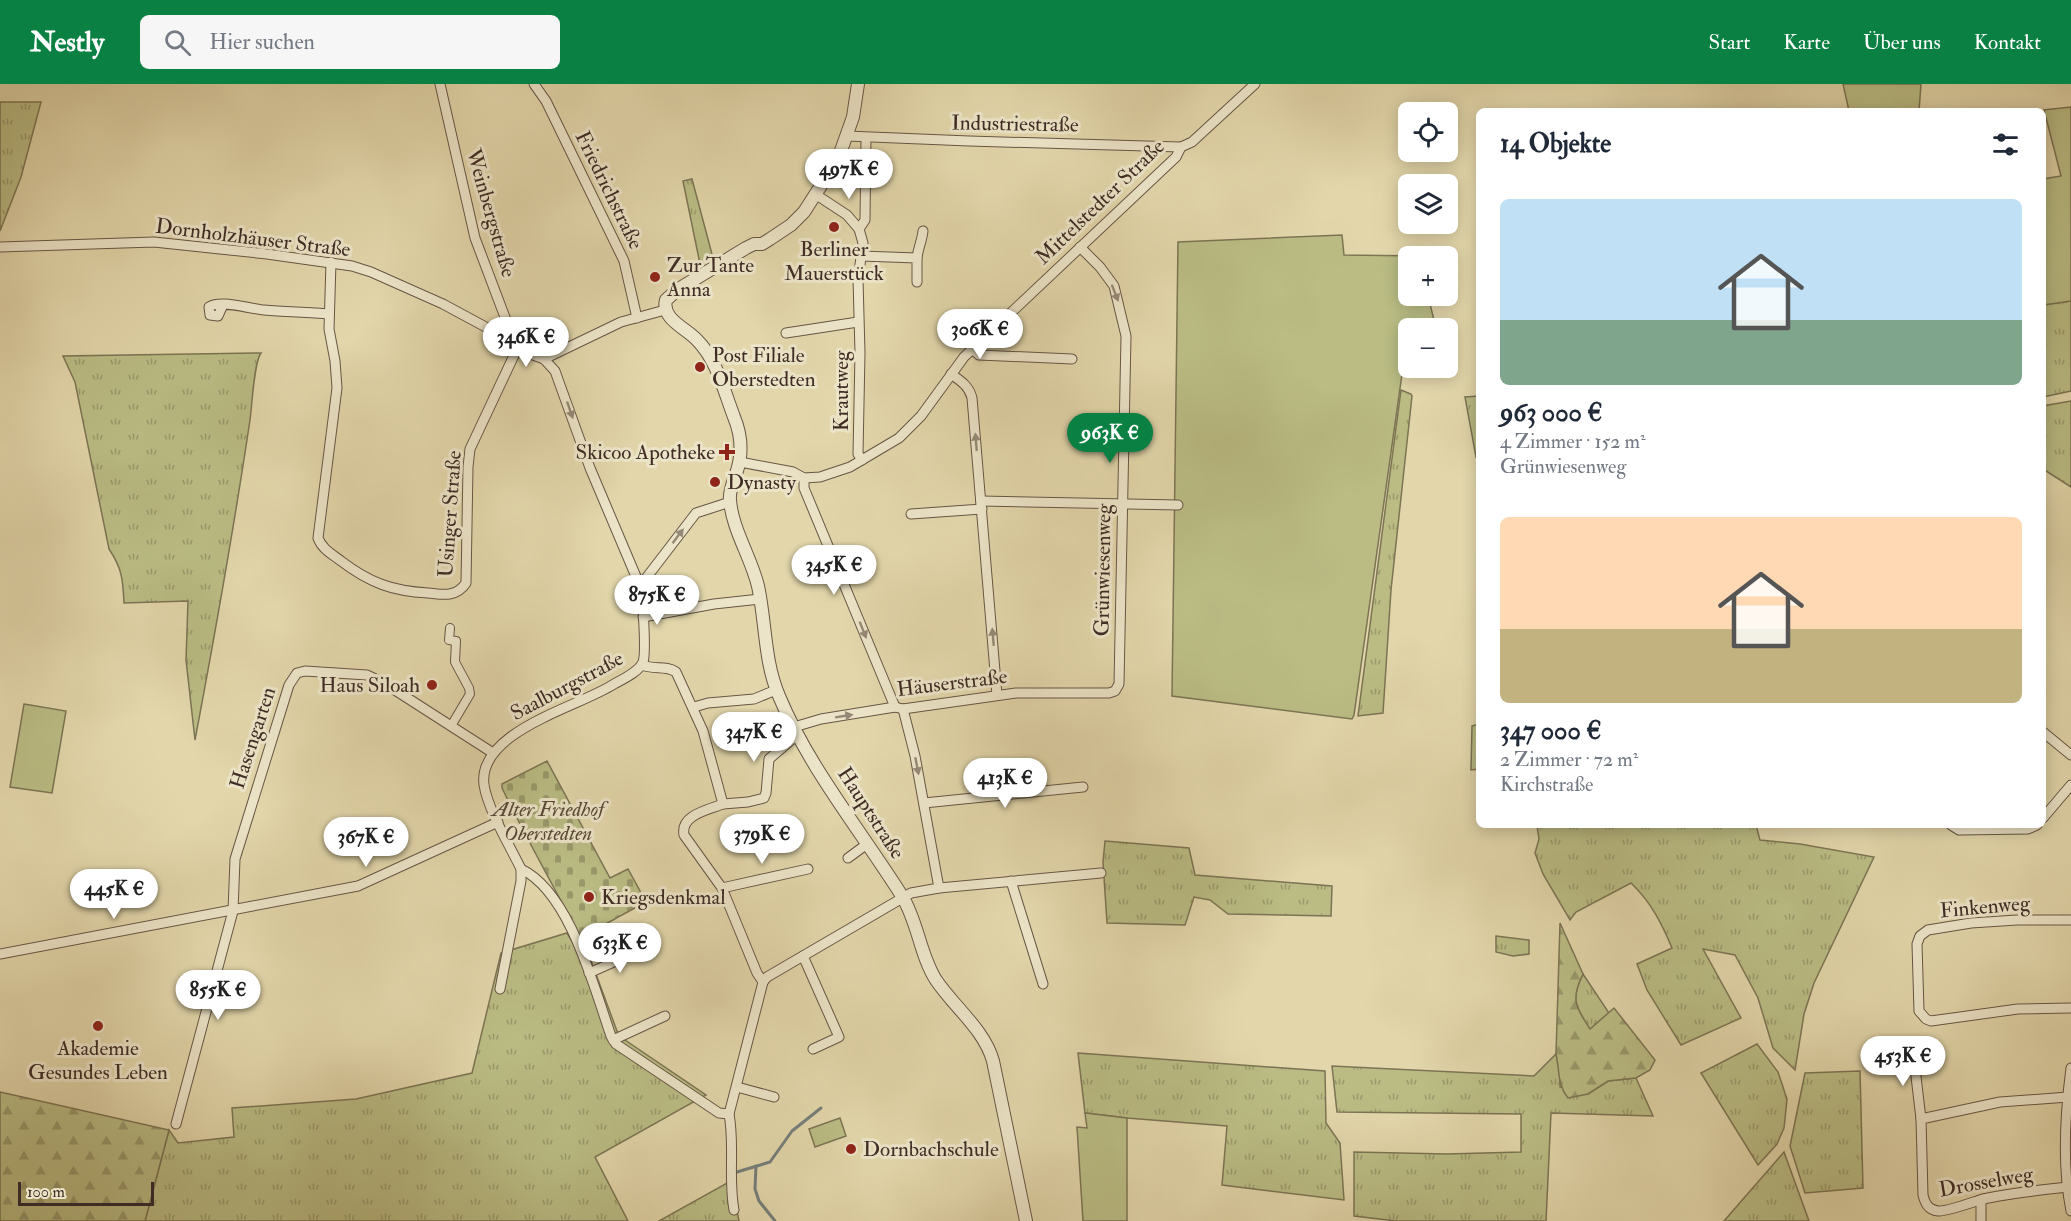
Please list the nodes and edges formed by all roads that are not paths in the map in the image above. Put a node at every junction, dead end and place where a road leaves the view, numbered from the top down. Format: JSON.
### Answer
{"nodes":[{"id":1,"x":440,"y":84,"type":"edge"},
{"id":2,"x":534,"y":84,"type":"edge"},
{"id":3,"x":858,"y":84,"type":"edge"},
{"id":4,"x":1255,"y":84,"type":"edge"},
{"id":5,"x":847,"y":136,"type":"junction"},
{"id":6,"x":866,"y":138,"type":"junction"},
{"id":7,"x":1181,"y":147,"type":"junction"},
{"id":8,"x":815,"y":194,"type":"junction"},
{"id":9,"x":859,"y":230,"type":"junction"},
{"id":10,"x":923,"y":231,"type":"dead end"},
{"id":11,"x":0,"y":247,"type":"edge"},
{"id":12,"x":1080,"y":247,"type":"junction"},
{"id":13,"x":861,"y":256,"type":"junction"},
{"id":14,"x":917,"y":258,"type":"junction"},
{"id":15,"x":331,"y":262,"type":"junction"},
{"id":16,"x":917,"y":282,"type":"dead end"},
{"id":17,"x":223,"y":305,"type":"dead end"},
{"id":18,"x":665,"y":310,"type":"junction"},
{"id":19,"x":329,"y":314,"type":"junction"},
{"id":20,"x":637,"y":318,"type":"junction"},
{"id":21,"x":858,"y":322,"type":"junction"},
{"id":22,"x":786,"y":333,"type":"dead end"},
{"id":23,"x":517,"y":349,"type":"junction"},
{"id":24,"x":972,"y":349,"type":"junction"},
{"id":25,"x":544,"y":359,"type":"junction"},
{"id":26,"x":1072,"y":359,"type":"dead end"},
{"id":27,"x":951,"y":374,"type":"junction"},
{"id":28,"x":862,"y":460,"type":"junction"},
{"id":29,"x":740,"y":462,"type":"junction"},
{"id":30,"x":804,"y":478,"type":"junction"},
{"id":31,"x":730,"y":502,"type":"junction"},
{"id":32,"x":1122,"y":504,"type":"junction"},
{"id":33,"x":981,"y":505,"type":"junction"},
{"id":34,"x":1178,"y":505,"type":"dead end"},
{"id":35,"x":911,"y":514,"type":"dead end"},
{"id":36,"x":640,"y":586,"type":"junction"},
{"id":37,"x":760,"y":599,"type":"junction"},
{"id":38,"x":643,"y":617,"type":"junction"},
{"id":39,"x":450,"y":628,"type":"dead end"},
{"id":40,"x":642,"y":665,"type":"junction"},
{"id":41,"x":776,"y":690,"type":"junction"},
{"id":42,"x":1115,"y":691,"type":"joint"},
{"id":43,"x":998,"y":695,"type":"junction"},
{"id":44,"x":694,"y":707,"type":"junction"},
{"id":45,"x":899,"y":708,"type":"junction"},
{"id":46,"x":451,"y":726,"type":"junction"},
{"id":47,"x":796,"y":730,"type":"junction"},
{"id":48,"x":2046,"y":734,"type":"edge"},
{"id":49,"x":493,"y":753,"type":"junction"},
{"id":50,"x":2071,"y":755,"type":"edge"},
{"id":51,"x":2071,"y":785,"type":"edge"},
{"id":52,"x":1083,"y":787,"type":"dead end"},
{"id":53,"x":924,"y":803,"type":"junction"},
{"id":54,"x":723,"y":804,"type":"junction"},
{"id":55,"x":2046,"y":815,"type":"edge"},
{"id":56,"x":498,"y":822,"type":"junction"},
{"id":57,"x":1956,"y":828,"type":"edge"},
{"id":58,"x":2032,"y":828,"type":"edge"},
{"id":59,"x":867,"y":844,"type":"junction"},
{"id":60,"x":848,"y":858,"type":"dead end"},
{"id":61,"x":521,"y":869,"type":"junction"},
{"id":62,"x":808,"y":869,"type":"dead end"},
{"id":63,"x":1101,"y":873,"type":"dead end"},
{"id":64,"x":1011,"y":881,"type":"junction"},
{"id":65,"x":722,"y":888,"type":"junction"},
{"id":66,"x":939,"y":888,"type":"junction"},
{"id":67,"x":903,"y":898,"type":"junction"},
{"id":68,"x":233,"y":911,"type":"junction"},
{"id":69,"x":2071,"y":920,"type":"edge"},
{"id":70,"x":641,"y":950,"type":"dead end"},
{"id":71,"x":0,"y":954,"type":"edge"},
{"id":72,"x":802,"y":956,"type":"junction"},
{"id":73,"x":589,"y":973,"type":"junction"},
{"id":74,"x":763,"y":982,"type":"junction"},
{"id":75,"x":1043,"y":984,"type":"dead end"},
{"id":76,"x":500,"y":989,"type":"dead end"},
{"id":77,"x":2071,"y":1008,"type":"edge"},
{"id":78,"x":665,"y":1016,"type":"dead end"},
{"id":79,"x":613,"y":1040,"type":"junction"},
{"id":80,"x":813,"y":1049,"type":"dead end"},
{"id":81,"x":1913,"y":1051,"type":"dead end"},
{"id":82,"x":2071,"y":1068,"type":"edge"},
{"id":83,"x":737,"y":1087,"type":"junction"},
{"id":84,"x":774,"y":1097,"type":"dead end"},
{"id":85,"x":2068,"y":1097,"type":"junction"},
{"id":86,"x":729,"y":1114,"type":"junction"},
{"id":87,"x":1921,"y":1119,"type":"junction"},
{"id":88,"x":176,"y":1124,"type":"dead end"},
{"id":89,"x":2069,"y":1137,"type":"edge"},
{"id":90,"x":2068,"y":1187,"type":"junction"},
{"id":91,"x":1981,"y":1200,"type":"junction"},
{"id":92,"x":734,"y":1210,"type":"dead end"},
{"id":93,"x":2071,"y":1211,"type":"edge"},
{"id":94,"x":1026,"y":1221,"type":"edge"},
{"id":95,"x":1981,"y":1221,"type":"edge"}],
"edges":[{"from":1,"to":23,"type":"street","name":"Weinbergstraße"},
{"from":2,"to":20,"type":"street","name":"Friedrichstraße"},
{"from":3,"to":5,"type":"street"},
{"from":4,"to":7,"type":"street","name":"Mittelstedter Straße"},
{"from":5,"to":6,"type":"street","name":"Industriestraße"},
{"from":5,"to":8,"type":"street"},
{"from":6,"to":7,"type":"street","name":"Industriestraße"},
{"from":6,"to":9,"type":"street","name":"Krautweg"},
{"from":7,"to":12,"type":"street","name":"Mittelstedter Straße"},
{"from":8,"to":9,"type":"street"},
{"from":8,"to":18,"type":"street"},
{"from":9,"to":13,"type":"street","name":"Krautweg"},
{"from":10,"to":14,"type":"street"},
{"from":11,"to":15,"type":"street","name":"Dornholzhäuser Straße"},
{"from":12,"to":24,"type":"street","name":"Mittelstedter Straße"},
{"from":12,"to":32,"type":"street","name":"Grünwiesenweg","one_way":true},
{"from":13,"to":14,"type":"street"},
{"from":13,"to":21,"type":"street","name":"Krautweg"},
{"from":14,"to":16,"type":"street"},
{"from":15,"to":19,"type":"street","name":"Usinger Straße"},
{"from":15,"to":23,"type":"street","name":"Dornholzhäuser Straße"},
{"from":17,"to":19,"type":"street"},
{"from":18,"to":20,"type":"street"},
{"from":18,"to":29,"type":"street","name":"Hauptstraße"},
{"from":19,"to":23,"type":"street","name":"Usinger Straße"},
{"from":20,"to":25,"type":"street"},
{"from":21,"to":22,"type":"street","name":"Krautweg"},
{"from":21,"to":28,"type":"street","name":"Krautweg"},
{"from":23,"to":25,"type":"street"},
{"from":24,"to":26,"type":"street"},
{"from":24,"to":27,"type":"street","name":"Mittelstedter Straße"},
{"from":25,"to":36,"type":"street","name":"Saalburgstraße","one_way":true},
{"from":27,"to":28,"type":"street","name":"Mittelstedter Straße"},
{"from":33,"to":27,"type":"street","one_way":true},
{"from":28,"to":30,"type":"street","name":"Mittelstedter Straße"},
{"from":29,"to":30,"type":"street","name":"Mittelstedter Straße"},
{"from":29,"to":31,"type":"street","name":"Hauptstraße"},
{"from":30,"to":45,"type":"street","one_way":true},
{"from":36,"to":31,"type":"street","one_way":true},
{"from":31,"to":37,"type":"street","name":"Hauptstraße"},
{"from":32,"to":33,"type":"street"},
{"from":32,"to":34,"type":"street"},
{"from":32,"to":42,"type":"street","name":"Grünwiesenweg"},
{"from":33,"to":35,"type":"street"},
{"from":43,"to":33,"type":"street","one_way":true},
{"from":36,"to":38,"type":"street","name":"Saalburgstraße"},
{"from":37,"to":38,"type":"street"},
{"from":37,"to":41,"type":"street","name":"Hauptstraße"},
{"from":38,"to":40,"type":"street","name":"Saalburgstraße"},
{"from":39,"to":46,"type":"street"},
{"from":40,"to":44,"type":"street"},
{"from":40,"to":49,"type":"street","name":"Saalburgstraße"},
{"from":41,"to":44,"type":"street"},
{"from":41,"to":47,"type":"street","name":"Hauptstraße"},
{"from":42,"to":43,"type":"street","name":"Häuserstraße"},
{"from":43,"to":45,"type":"street","name":"Häuserstraße"},
{"from":44,"to":54,"type":"street"},
{"from":47,"to":45,"type":"street","name":"Häuserstraße","one_way":true},
{"from":45,"to":53,"type":"street","one_way":true},
{"from":46,"to":49,"type":"street","name":"Hasengarten"},
{"from":46,"to":68,"type":"street","name":"Hasengarten"},
{"from":47,"to":54,"type":"street"},
{"from":47,"to":59,"type":"street","name":"Hauptstraße"},
{"from":48,"to":50,"type":"street"},
{"from":49,"to":56,"type":"street"},
{"from":51,"to":55,"type":"street"},
{"from":52,"to":53,"type":"street"},
{"from":53,"to":66,"type":"street"},
{"from":54,"to":65,"type":"street"},
{"from":56,"to":61,"type":"street"},
{"from":56,"to":68,"type":"street"},
{"from":57,"to":58,"type":"street"},
{"from":59,"to":60,"type":"street"},
{"from":59,"to":67,"type":"street","name":"Hauptstraße"},
{"from":61,"to":73,"type":"street"},
{"from":61,"to":76,"type":"street"},
{"from":62,"to":65,"type":"street"},
{"from":63,"to":64,"type":"street"},
{"from":64,"to":66,"type":"street"},
{"from":64,"to":75,"type":"street"},
{"from":65,"to":74,"type":"street"},
{"from":66,"to":67,"type":"street"},
{"from":67,"to":72,"type":"street"},
{"from":67,"to":94,"type":"street","name":"Hauptstraße"},
{"from":68,"to":71,"type":"street"},
{"from":68,"to":88,"type":"street"},
{"from":69,"to":77,"type":"street","name":"Finkenweg"},
{"from":70,"to":73,"type":"street"},
{"from":72,"to":74,"type":"street"},
{"from":72,"to":80,"type":"street"},
{"from":73,"to":79,"type":"street"},
{"from":74,"to":83,"type":"street"},
{"from":78,"to":79,"type":"street"},
{"from":79,"to":86,"type":"street"},
{"from":81,"to":87,"type":"street","name":"Drosselweg"},
{"from":82,"to":85,"type":"street"},
{"from":83,"to":84,"type":"street"},
{"from":83,"to":86,"type":"street"},
{"from":85,"to":87,"type":"street"},
{"from":85,"to":89,"type":"street"},
{"from":86,"to":92,"type":"street"},
{"from":87,"to":91,"type":"street","name":"Drosselweg"},
{"from":89,"to":90,"type":"street"},
{"from":90,"to":91,"type":"street","name":"Drosselweg"},
{"from":90,"to":93,"type":"street"},
{"from":91,"to":95,"type":"street"}]}
